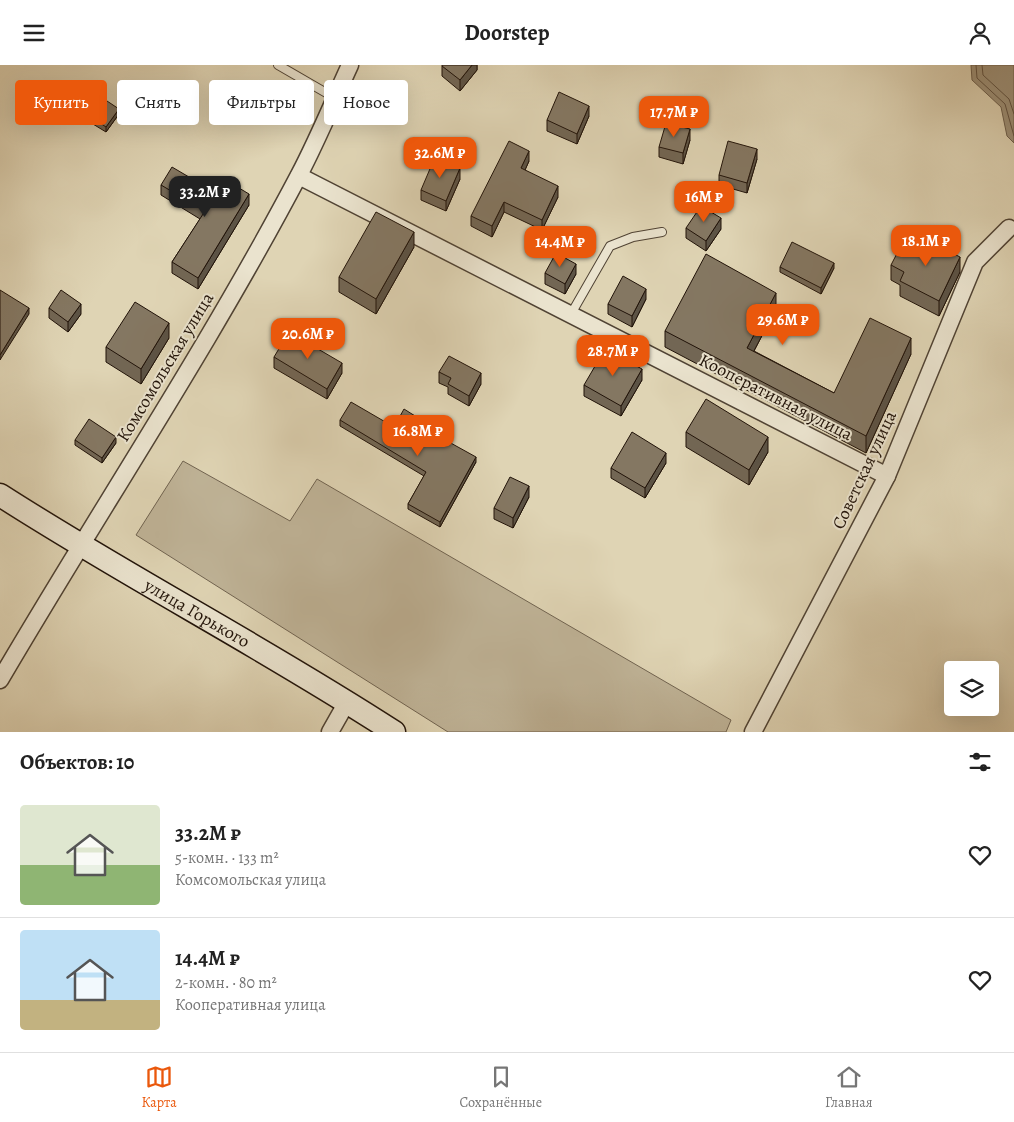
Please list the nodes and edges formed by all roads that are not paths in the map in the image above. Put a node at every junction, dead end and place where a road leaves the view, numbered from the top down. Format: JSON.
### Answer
{"nodes":[{"id":1,"x":278,"y":65,"type":"edge"},
{"id":2,"x":350,"y":65,"type":"edge"},
{"id":3,"x":343,"y":80,"type":"edge"},
{"id":4,"x":324,"y":92,"type":"edge"},
{"id":5,"x":324,"y":122,"type":"edge"},
{"id":6,"x":299,"y":175,"type":"junction"},
{"id":7,"x":1009,"y":228,"type":"dead end"},
{"id":8,"x":662,"y":232,"type":"dead end"},
{"id":9,"x":571,"y":314,"type":"junction"},
{"id":10,"x":887,"y":476,"type":"junction"},
{"id":11,"x":0,"y":495,"type":"edge"},
{"id":12,"x":79,"y":546,"type":"junction"},
{"id":13,"x":0,"y":680,"type":"edge"},
{"id":14,"x":347,"y":702,"type":"junction"},
{"id":15,"x":330,"y":732,"type":"edge"},
{"id":16,"x":394,"y":732,"type":"edge"},
{"id":17,"x":752,"y":732,"type":"edge"}],
"edges":[{"from":1,"to":4,"type":"lane"},
{"from":2,"to":3,"type":"street","name":"Комсомольская улица"},
{"from":5,"to":6,"type":"street","name":"Комсомольская улица"},
{"from":6,"to":9,"type":"street","name":"Кооперативная улица"},
{"from":6,"to":12,"type":"street","name":"Комсомольская улица"},
{"from":7,"to":10,"type":"street","name":"Советская улица"},
{"from":8,"to":9,"type":"lane"},
{"from":9,"to":10,"type":"street","name":"Кооперативная улица"},
{"from":10,"to":17,"type":"street","name":"Советская улица"},
{"from":11,"to":12,"type":"main road","name":"улица Горького"},
{"from":12,"to":13,"type":"street","name":"Комсомольская улица"},
{"from":12,"to":14,"type":"main road","name":"улица Горького"},
{"from":14,"to":15,"type":"street"},
{"from":14,"to":16,"type":"main road","name":"улица Горького"}]}
